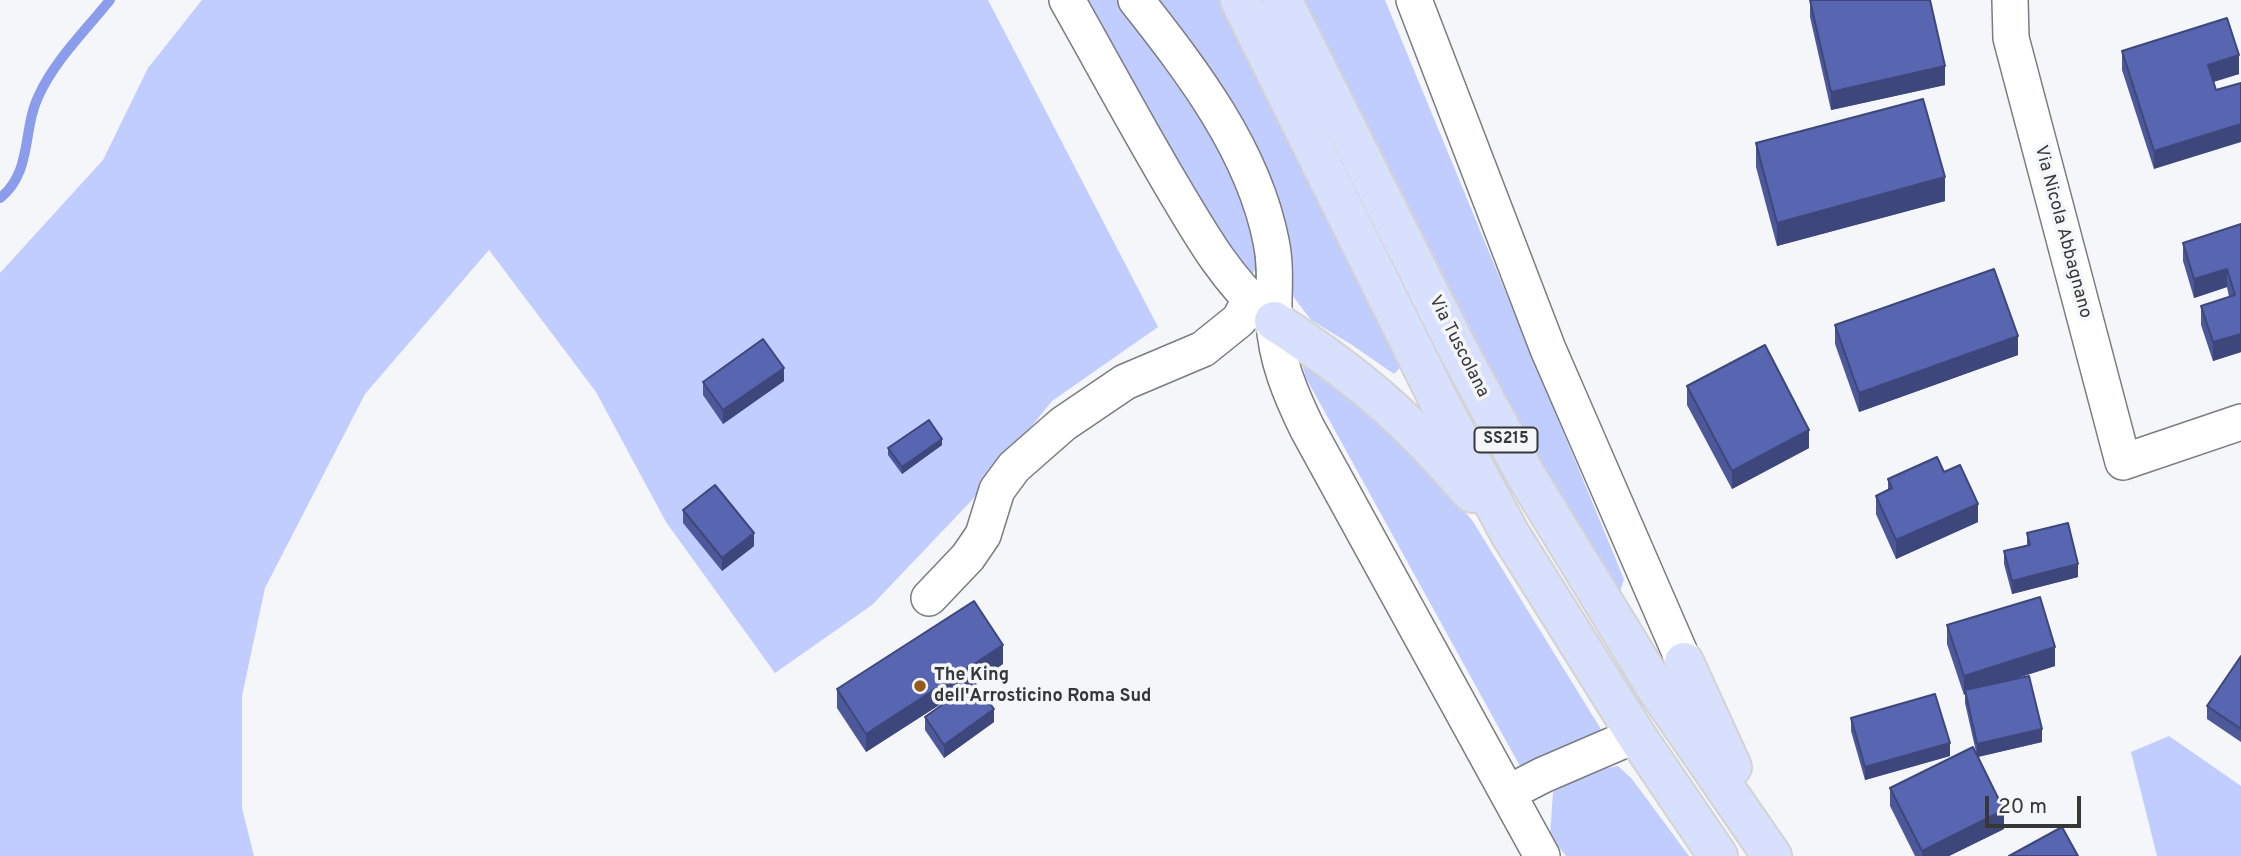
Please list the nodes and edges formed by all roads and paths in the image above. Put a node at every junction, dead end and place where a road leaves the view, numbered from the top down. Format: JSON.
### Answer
{"nodes":[{"id":1,"x":1068,"y":0,"type":"edge"},
{"id":2,"x":1136,"y":0,"type":"edge"},
{"id":3,"x":1240,"y":0,"type":"edge"},
{"id":4,"x":1282,"y":0,"type":"edge"},
{"id":5,"x":1414,"y":0,"type":"edge"},
{"id":6,"x":2010,"y":0,"type":"edge"},
{"id":7,"x":1262,"y":310,"type":"junction"},
{"id":8,"x":2241,"y":422,"type":"edge"},
{"id":9,"x":1510,"y":534,"type":"junction"},
{"id":10,"x":929,"y":598,"type":"dead end"},
{"id":11,"x":1684,"y":662,"type":"joint"},
{"id":12,"x":1636,"y":735,"type":"junction"},
{"id":13,"x":1508,"y":793,"type":"junction"},
{"id":14,"x":1542,"y":856,"type":"edge"},
{"id":15,"x":1718,"y":856,"type":"edge"},
{"id":16,"x":1774,"y":856,"type":"edge"}],
"edges":[{"from":1,"to":7,"type":"street"},
{"from":2,"to":7,"type":"street"},
{"from":3,"to":9,"type":"main road","number":"SS215"},
{"from":4,"to":16,"type":"main road","name":"Via Tuscolana","number":"SS215"},
{"from":5,"to":11,"type":"street"},
{"from":6,"to":8,"type":"street","name":"Via Nicola Abbagnano"},
{"from":7,"to":9,"type":"main road"},
{"from":7,"to":10,"type":"street"},
{"from":7,"to":13,"type":"street"},
{"from":9,"to":12,"type":"main road","number":"SS215"},
{"from":11,"to":16,"type":"main road"},
{"from":12,"to":13,"type":"street"},
{"from":12,"to":15,"type":"main road","number":"SS215"},
{"from":13,"to":14,"type":"street"}]}
